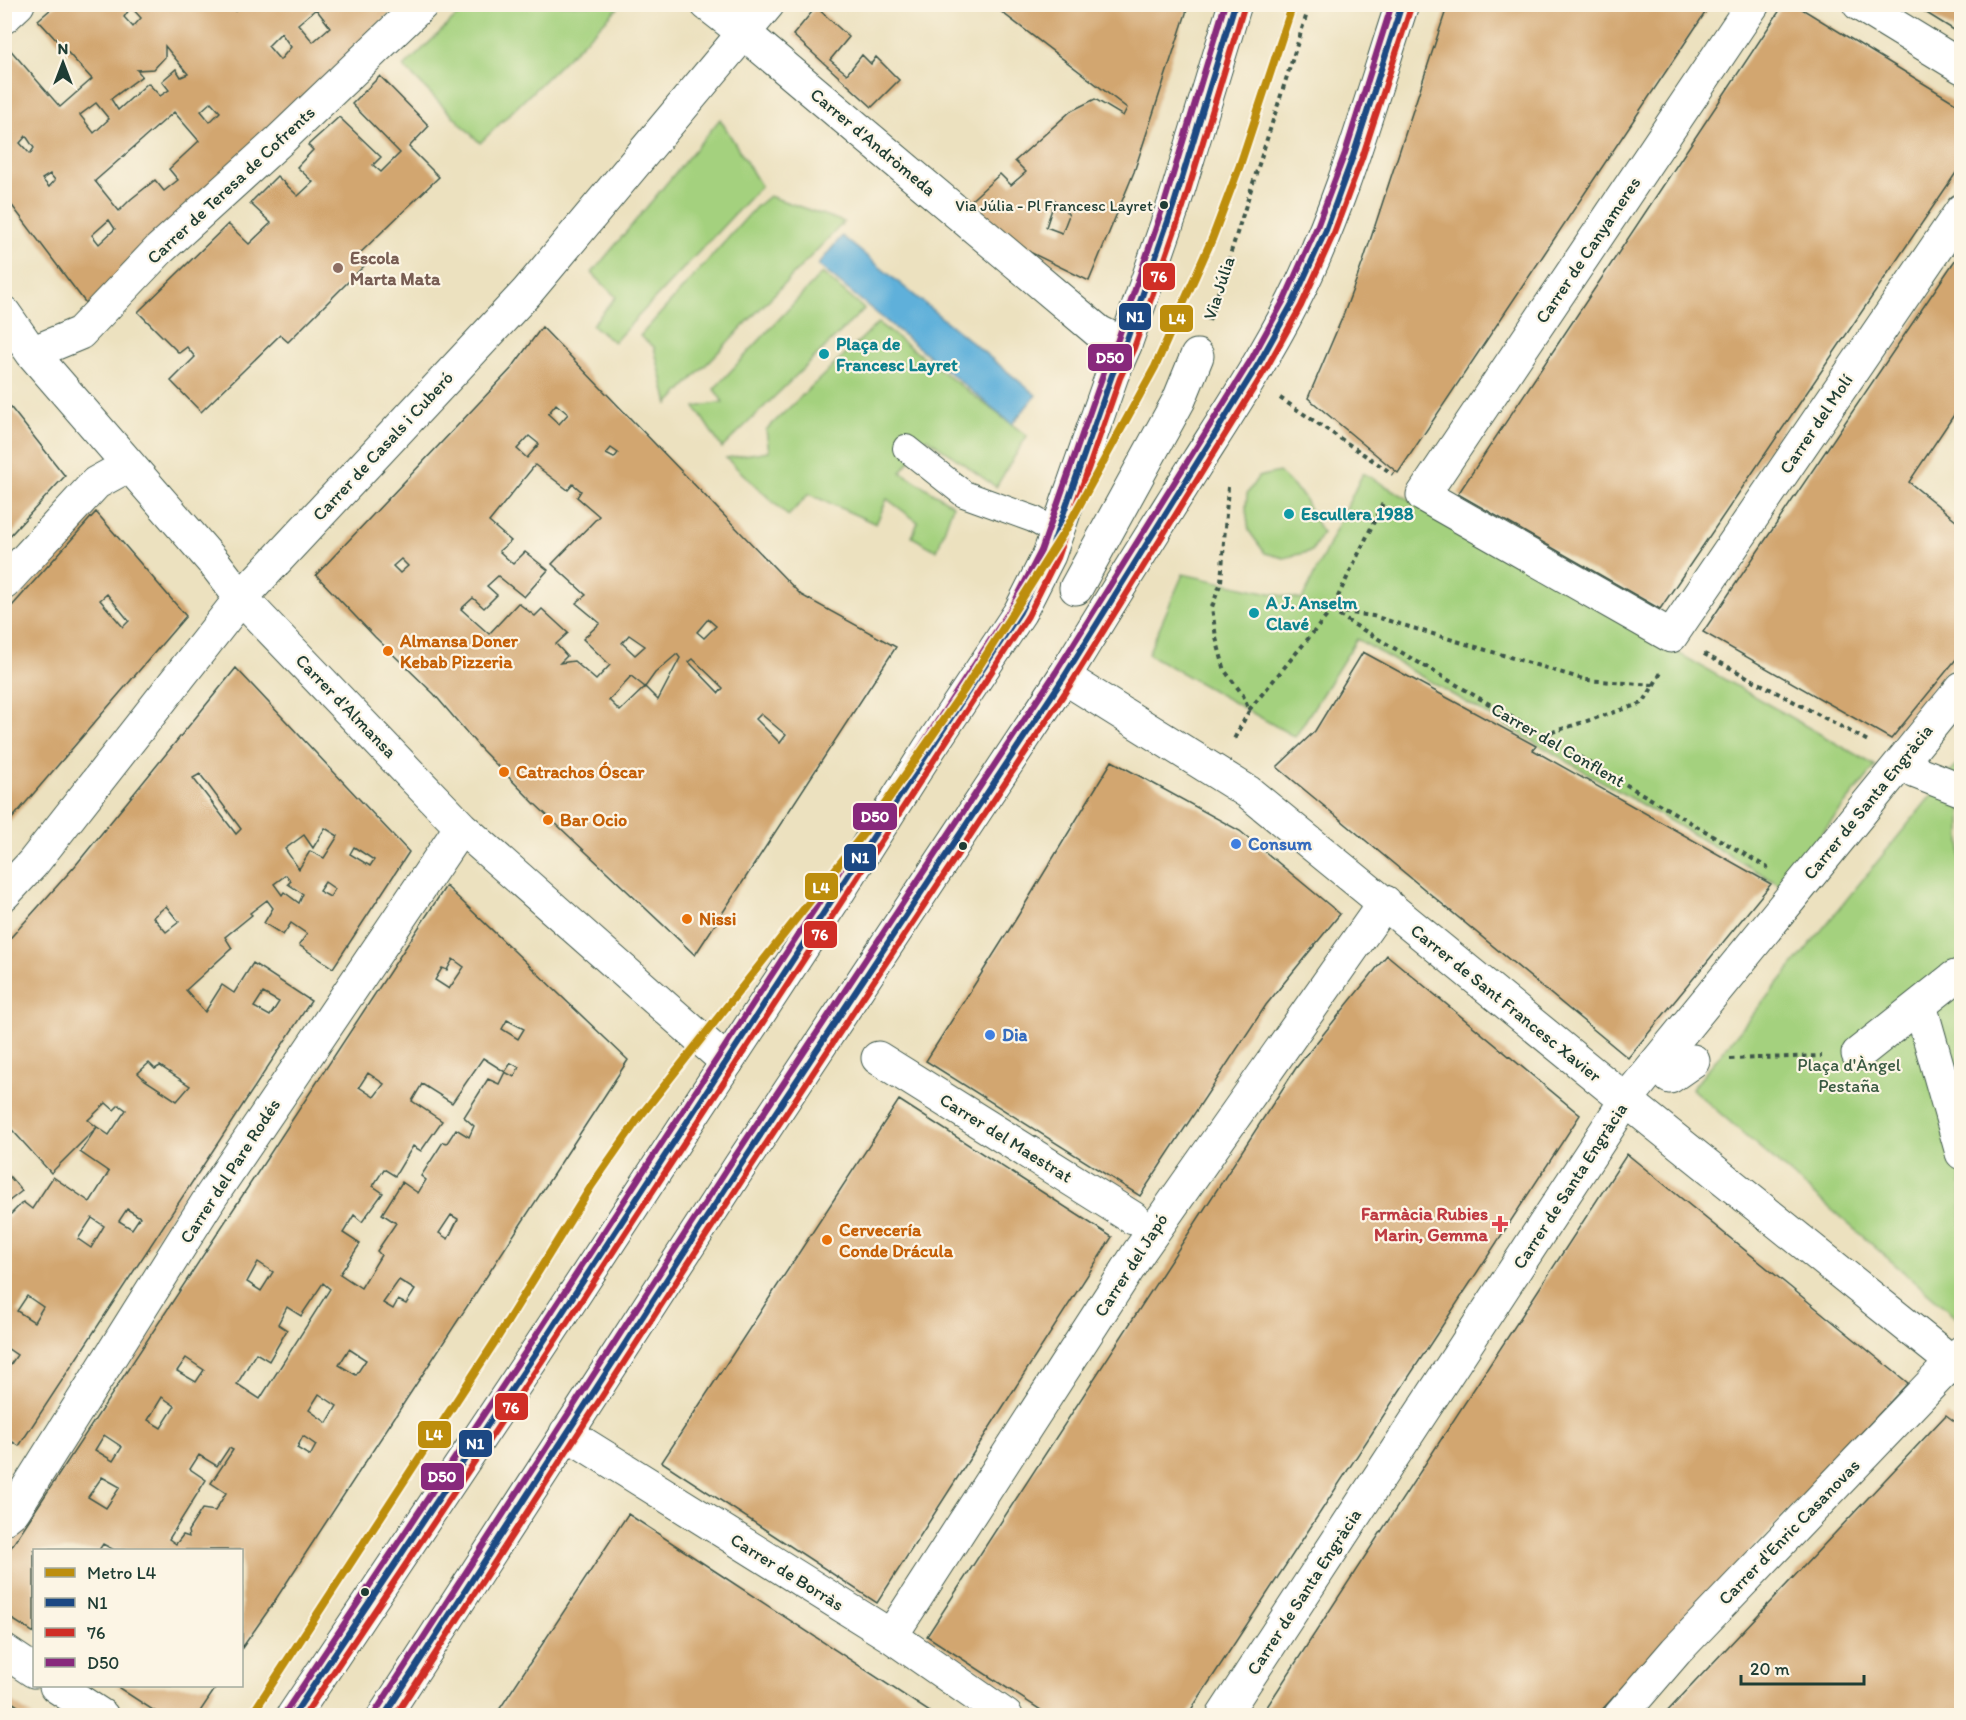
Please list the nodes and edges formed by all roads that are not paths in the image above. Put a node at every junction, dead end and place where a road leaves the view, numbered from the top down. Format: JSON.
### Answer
{"nodes":[{"id":1,"x":18,"y":4,"type":"edge"},
{"id":2,"x":422,"y":4,"type":"edge"},
{"id":3,"x":708,"y":4,"type":"edge"},
{"id":4,"x":768,"y":4,"type":"edge"},
{"id":5,"x":1235,"y":4,"type":"edge"},
{"id":6,"x":1402,"y":4,"type":"edge"},
{"id":7,"x":1753,"y":4,"type":"edge"},
{"id":8,"x":1859,"y":4,"type":"edge"},
{"id":9,"x":4,"y":17,"type":"edge"},
{"id":10,"x":744,"y":33,"type":"junction"},
{"id":11,"x":1962,"y":67,"type":"edge"},
{"id":12,"x":1962,"y":210,"type":"edge"},
{"id":13,"x":4,"y":313,"type":"edge"},
{"id":14,"x":1125,"y":345,"type":"junction"},
{"id":15,"x":32,"y":353,"type":"junction"},
{"id":16,"x":1197,"y":356,"type":"road end"},
{"id":17,"x":906,"y":448,"type":"dead end"},
{"id":18,"x":129,"y":465,"type":"junction"},
{"id":19,"x":1056,"y":532,"type":"junction"},
{"id":20,"x":4,"y":583,"type":"edge"},
{"id":21,"x":1076,"y":588,"type":"dead end"},
{"id":22,"x":242,"y":598,"type":"junction"},
{"id":23,"x":1671,"y":636,"type":"joint"},
{"id":24,"x":1064,"y":677,"type":"junction"},
{"id":25,"x":1962,"y":688,"type":"edge"},
{"id":26,"x":1916,"y":772,"type":"dead end"},
{"id":27,"x":1962,"y":790,"type":"edge"},
{"id":28,"x":460,"y":827,"type":"junction"},
{"id":29,"x":4,"y":894,"type":"edge"},
{"id":30,"x":1384,"y":902,"type":"junction"},
{"id":31,"x":1962,"y":975,"type":"edge"},
{"id":32,"x":1920,"y":1005,"type":"junction"},
{"id":33,"x":1858,"y":1054,"type":"road end"},
{"id":34,"x":878,"y":1058,"type":"dead end"},
{"id":35,"x":727,"y":1062,"type":"junction"},
{"id":36,"x":1626,"y":1100,"type":"junction"},
{"id":37,"x":1962,"y":1153,"type":"edge"},
{"id":38,"x":1133,"y":1218,"type":"dead end"},
{"id":39,"x":1958,"y":1361,"type":"edge"},
{"id":40,"x":566,"y":1433,"type":"junction"},
{"id":41,"x":4,"y":1518,"type":"edge"},
{"id":42,"x":891,"y":1636,"type":"junction"},
{"id":43,"x":4,"y":1651,"type":"edge"},
{"id":44,"x":33,"y":1670,"type":"edge"},
{"id":45,"x":58,"y":1687,"type":"edge"},
{"id":46,"x":102,"y":1716,"type":"edge"},
{"id":47,"x":293,"y":1716,"type":"edge"},
{"id":48,"x":384,"y":1716,"type":"edge"},
{"id":49,"x":1006,"y":1716,"type":"edge"},
{"id":50,"x":1224,"y":1716,"type":"edge"},
{"id":51,"x":1620,"y":1716,"type":"edge"}],
"edges":[{"from":1,"to":9,"type":"street"},
{"from":2,"to":15,"type":"street","name":"Carrer de Teresa de Cofrents"},
{"from":3,"to":10,"type":"street","name":"Carrer d'Andròmeda"},
{"from":4,"to":10,"type":"street","name":"Carrer de Casals i Cuberó"},
{"from":5,"to":14,"type":"street"},
{"from":6,"to":24,"type":"street"},
{"from":7,"to":23,"type":"street","name":"Carrer de Canyameres"},
{"from":8,"to":11,"type":"street"},
{"from":10,"to":14,"type":"street","name":"Carrer d'Andròmeda"},
{"from":10,"to":22,"type":"street","name":"Carrer de Casals i Cuberó"},
{"from":12,"to":23,"type":"street","name":"Carrer del Molí"},
{"from":13,"to":15,"type":"street","name":"Carrer d'Almansa"},
{"from":14,"to":19,"type":"street"},
{"from":15,"to":18,"type":"street","name":"Carrer d'Almansa"},
{"from":16,"to":21,"type":"street"},
{"from":17,"to":19,"type":"lane"},
{"from":18,"to":20,"type":"street"},
{"from":18,"to":22,"type":"street","name":"Carrer d'Almansa"},
{"from":19,"to":35,"type":"street"},
{"from":22,"to":28,"type":"street","name":"Carrer d'Almansa"},
{"from":22,"to":29,"type":"street","name":"Carrer de Casals i Cuberó"},
{"from":24,"to":30,"type":"street","name":"Carrer de Sant Francesc Xavier"},
{"from":24,"to":40,"type":"street"},
{"from":25,"to":36,"type":"street","name":"Carrer de Santa Engràcia"},
{"from":26,"to":27,"type":"street"},
{"from":28,"to":35,"type":"street","name":"Carrer d'Almansa"},
{"from":28,"to":41,"type":"street","name":"Carrer del Pare Rodés"},
{"from":30,"to":36,"type":"street","name":"Carrer de Sant Francesc Xavier"},
{"from":30,"to":42,"type":"street","name":"Carrer del Japó"},
{"from":31,"to":32,"type":"street"},
{"from":32,"to":33,"type":"street"},
{"from":32,"to":37,"type":"street"},
{"from":34,"to":38,"type":"street","name":"Carrer del Maestrat"},
{"from":35,"to":47,"type":"street"},
{"from":36,"to":39,"type":"street","name":"Carrer de Sant Francesc Xavier"},
{"from":36,"to":50,"type":"street","name":"Carrer de Santa Engràcia"},
{"from":39,"to":51,"type":"street","name":"Carrer d'Enric Casanovas"},
{"from":40,"to":42,"type":"street","name":"Carrer de Borràs"},
{"from":40,"to":48,"type":"street"},
{"from":42,"to":49,"type":"street","name":"Carrer de Borràs"},
{"from":43,"to":44,"type":"street"},
{"from":45,"to":46,"type":"street"}]}
